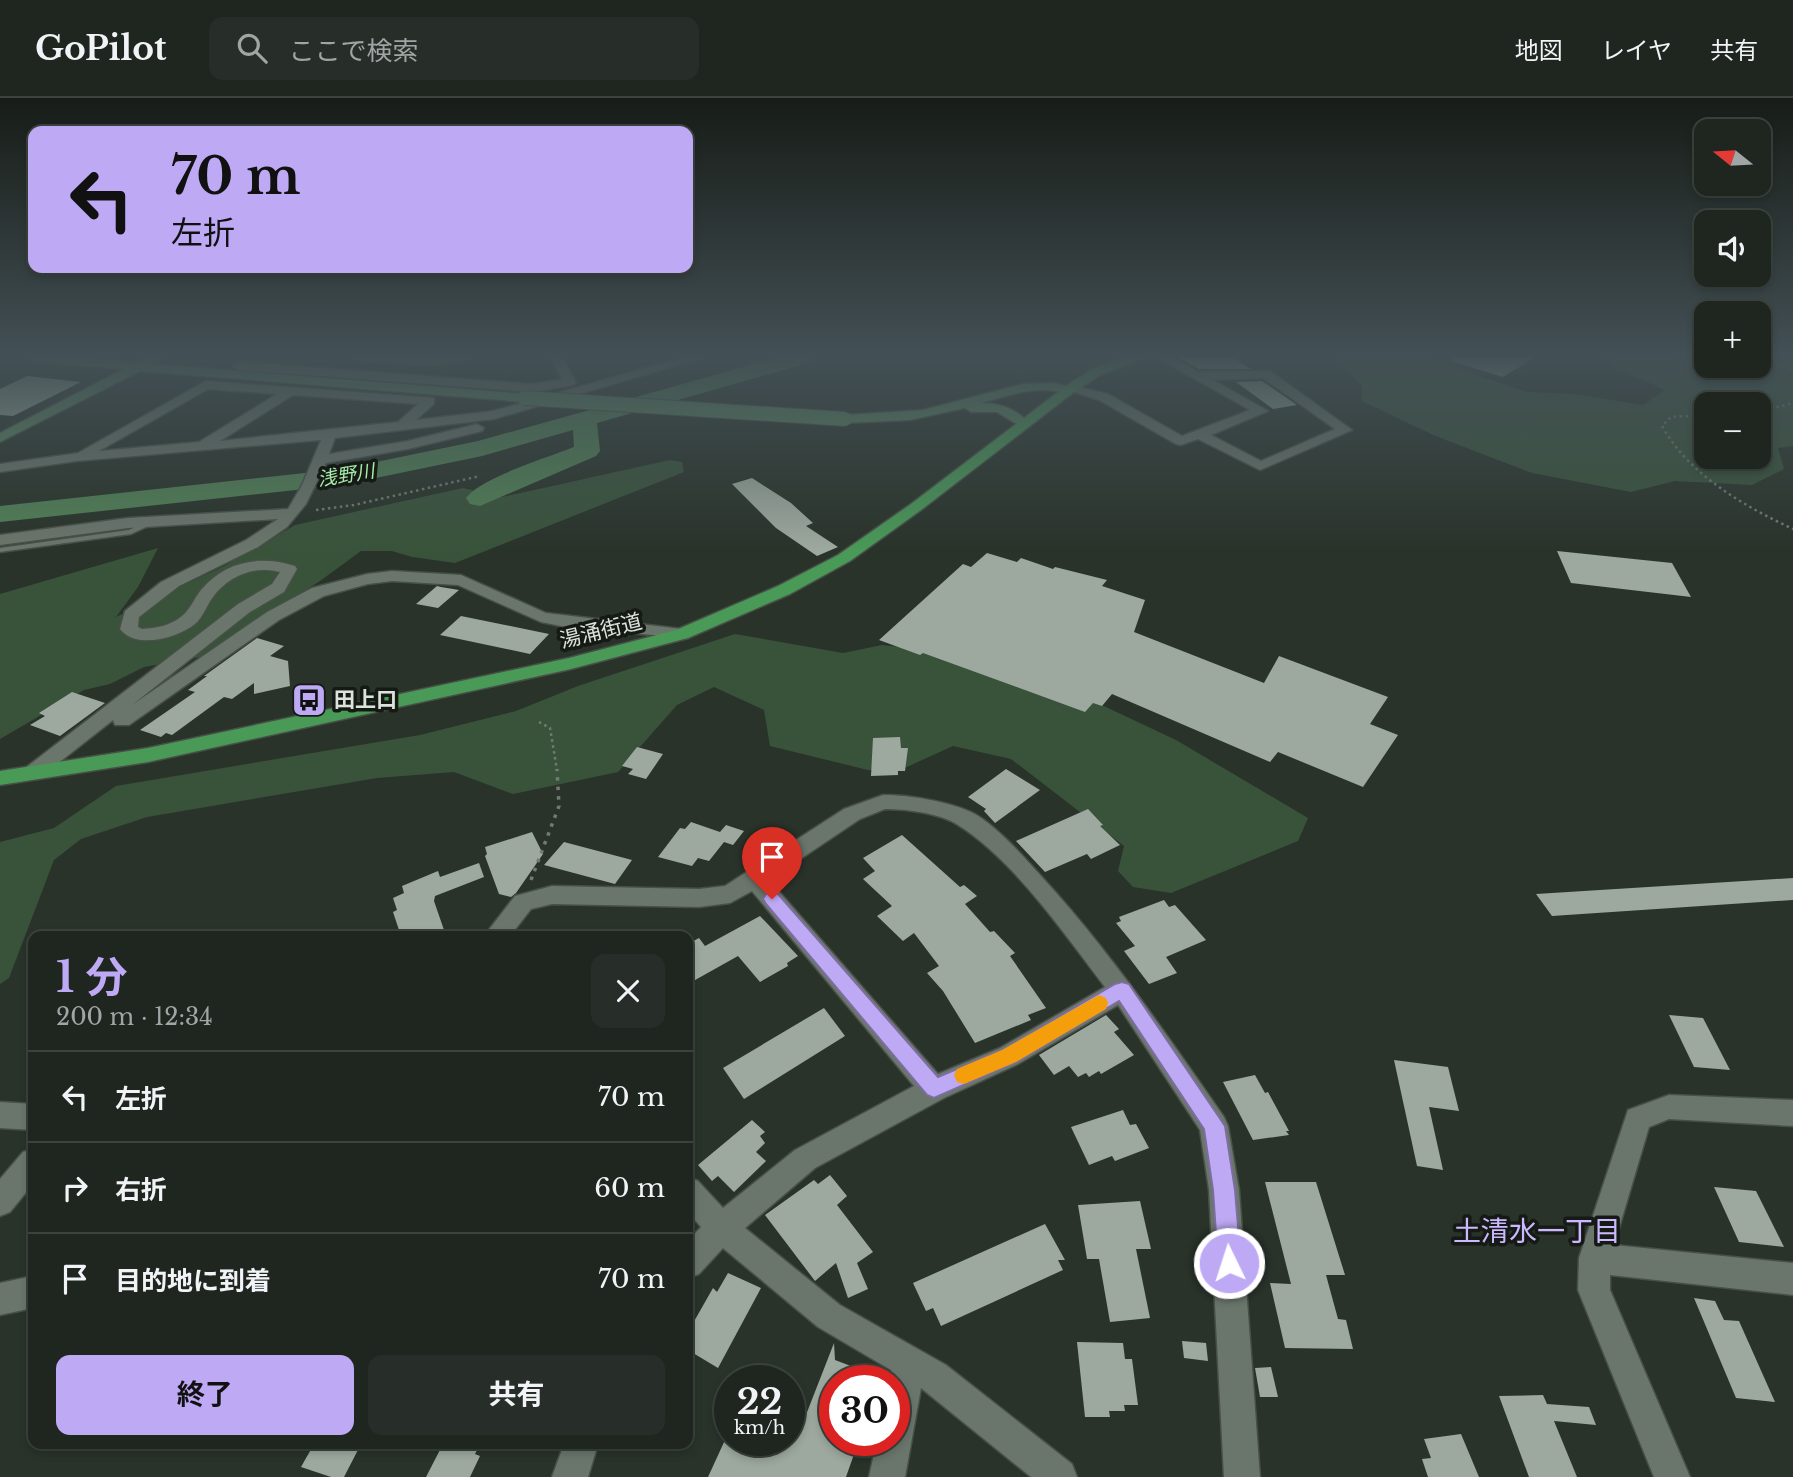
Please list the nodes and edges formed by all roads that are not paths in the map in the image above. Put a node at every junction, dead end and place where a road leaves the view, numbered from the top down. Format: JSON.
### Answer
{"nodes":[{"id":1,"x":33,"y":421,"type":"edge"},
{"id":2,"x":141,"y":421,"type":"edge"},
{"id":3,"x":242,"y":421,"type":"edge"},
{"id":4,"x":407,"y":421,"type":"edge"},
{"id":5,"x":441,"y":421,"type":"edge"},
{"id":6,"x":488,"y":421,"type":"edge"},
{"id":7,"x":1021,"y":421,"type":"edge"},
{"id":8,"x":1026,"y":421,"type":"edge"},
{"id":9,"x":1146,"y":421,"type":"edge"},
{"id":10,"x":1233,"y":421,"type":"edge"},
{"id":11,"x":1333,"y":421,"type":"edge"},
{"id":12,"x":1023,"y":424,"type":"junction"},
{"id":13,"x":402,"y":426,"type":"junction"},
{"id":14,"x":330,"y":434,"type":"junction"},
{"id":15,"x":1199,"y":434,"type":"junction"},
{"id":16,"x":0,"y":438,"type":"edge"},
{"id":17,"x":201,"y":447,"type":"junction"},
{"id":18,"x":77,"y":457,"type":"junction"},
{"id":19,"x":318,"y":461,"type":"junction"},
{"id":20,"x":0,"y":468,"type":"edge"},
{"id":21,"x":296,"y":509,"type":"junction"},
{"id":22,"x":153,"y":522,"type":"junction"},
{"id":23,"x":0,"y":540,"type":"edge"},
{"id":24,"x":0,"y":550,"type":"edge"},
{"id":25,"x":682,"y":634,"type":"junction"},
{"id":26,"x":54,"y":769,"type":"junction"},
{"id":27,"x":31,"y":774,"type":"junction"},
{"id":28,"x":0,"y":778,"type":"edge"},
{"id":29,"x":755,"y":878,"type":"junction"},
{"id":30,"x":500,"y":931,"type":"edge"},
{"id":31,"x":1122,"y":990,"type":"junction"},
{"id":32,"x":934,"y":1088,"type":"junction"},
{"id":33,"x":1793,"y":1113,"type":"edge"},
{"id":34,"x":0,"y":1115,"type":"edge"},
{"id":35,"x":28,"y":1116,"type":"edge"},
{"id":36,"x":28,"y":1168,"type":"edge"},
{"id":37,"x":693,"y":1196,"type":"edge"},
{"id":38,"x":0,"y":1202,"type":"edge"},
{"id":39,"x":722,"y":1228,"type":"junction"},
{"id":40,"x":693,"y":1258,"type":"edge"},
{"id":41,"x":1594,"y":1258,"type":"junction"},
{"id":42,"x":1793,"y":1279,"type":"edge"},
{"id":43,"x":28,"y":1293,"type":"edge"},
{"id":44,"x":0,"y":1299,"type":"edge"},
{"id":45,"x":909,"y":1363,"type":"junction"},
{"id":46,"x":579,"y":1449,"type":"edge"},
{"id":47,"x":570,"y":1477,"type":"edge"},
{"id":48,"x":887,"y":1477,"type":"edge"},
{"id":49,"x":1059,"y":1477,"type":"edge"},
{"id":50,"x":1242,"y":1477,"type":"edge"},
{"id":51,"x":1672,"y":1477,"type":"edge"}],
"edges":[{"from":1,"to":16,"type":"street"},
{"from":2,"to":18,"type":"street"},
{"from":3,"to":17,"type":"street"},
{"from":4,"to":13,"type":"street"},
{"from":5,"to":13,"type":"street"},
{"from":6,"to":19,"type":"street"},
{"from":7,"to":12,"type":"street"},
{"from":8,"to":12,"type":"main road","name":"湯涌街道"},
{"from":9,"to":15,"type":"street"},
{"from":10,"to":15,"type":"street"},
{"from":11,"to":15,"type":"street"},
{"from":12,"to":25,"type":"main road","name":"湯涌街道"},
{"from":13,"to":14,"type":"street"},
{"from":14,"to":17,"type":"street"},
{"from":14,"to":19,"type":"street"},
{"from":17,"to":18,"type":"street"},
{"from":18,"to":20,"type":"street"},
{"from":19,"to":21,"type":"street"},
{"from":21,"to":22,"type":"street"},
{"from":21,"to":27,"type":"street"},
{"from":22,"to":23,"type":"street"},
{"from":22,"to":24,"type":"lane"},
{"from":25,"to":26,"type":"main road","name":"湯涌街道"},
{"from":25,"to":26,"type":"street"},
{"from":26,"to":27,"type":"main road","name":"湯涌街道"},
{"from":27,"to":28,"type":"main road","name":"湯涌街道"},
{"from":29,"to":30,"type":"street"},
{"from":29,"to":31,"type":"street"},
{"from":29,"to":32,"type":"street"},
{"from":31,"to":32,"type":"street"},
{"from":31,"to":50,"type":"street"},
{"from":32,"to":39,"type":"street"},
{"from":33,"to":41,"type":"street"},
{"from":34,"to":35,"type":"street"},
{"from":36,"to":38,"type":"street"},
{"from":37,"to":39,"type":"street"},
{"from":39,"to":40,"type":"street"},
{"from":39,"to":45,"type":"street"},
{"from":41,"to":42,"type":"street"},
{"from":41,"to":51,"type":"street"},
{"from":43,"to":44,"type":"street"},
{"from":45,"to":48,"type":"street"},
{"from":45,"to":49,"type":"street"},
{"from":46,"to":47,"type":"street"}]}
